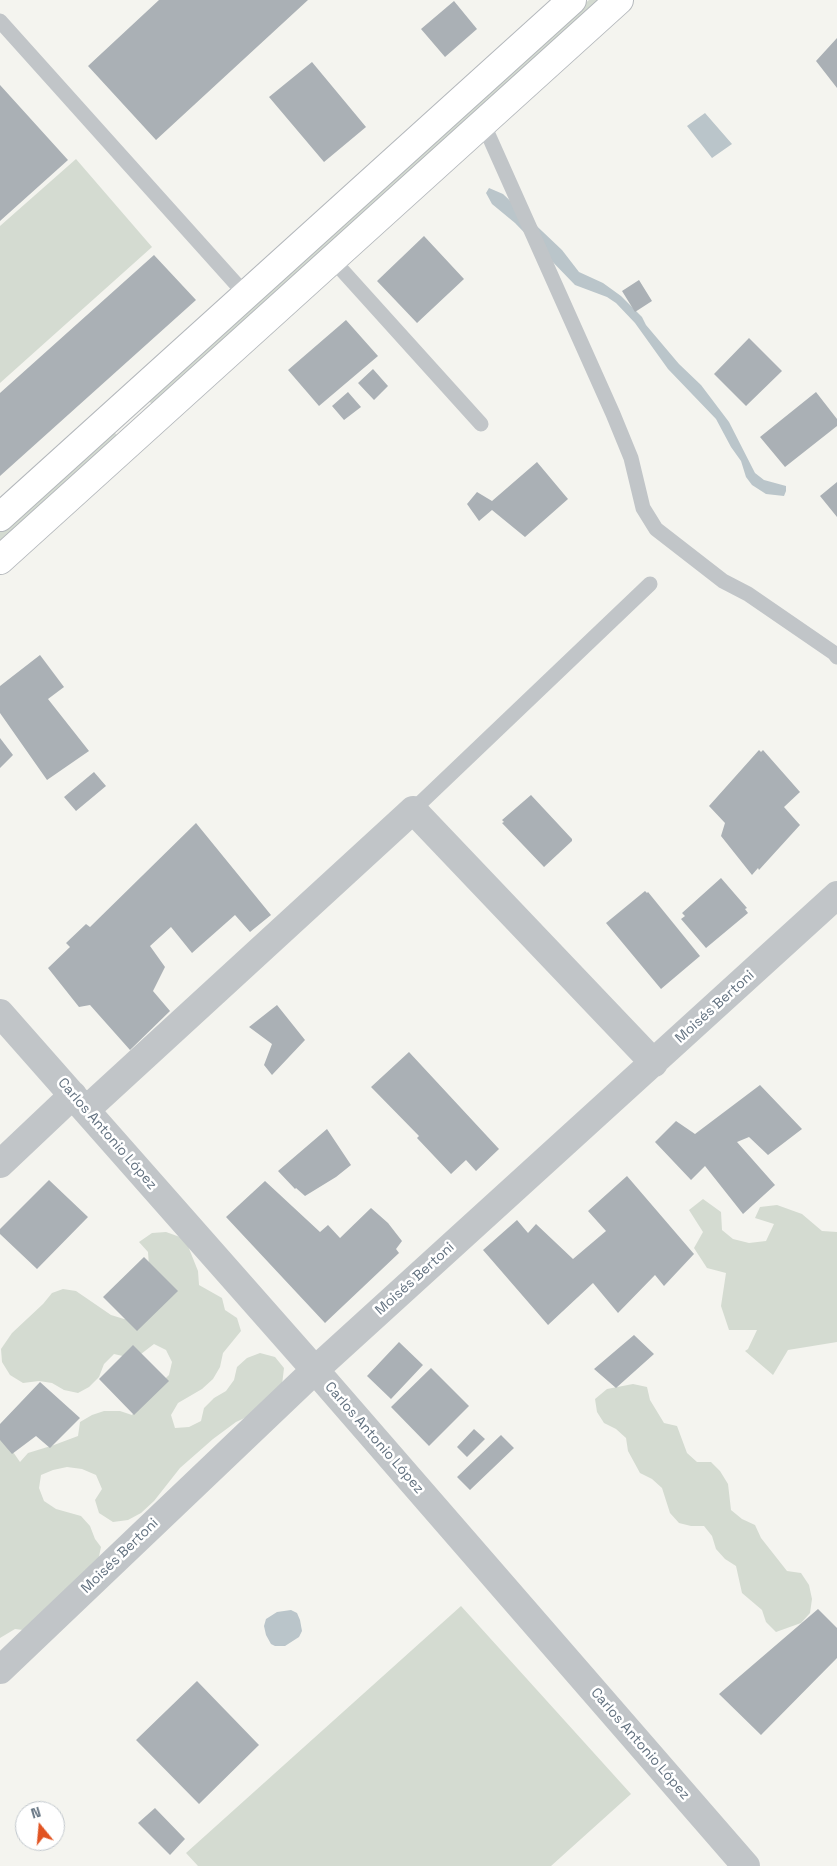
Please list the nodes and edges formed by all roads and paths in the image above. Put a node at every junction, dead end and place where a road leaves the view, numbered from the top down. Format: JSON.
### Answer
{"nodes":[{"id":1,"x":572,"y":0,"type":"edge"},
{"id":2,"x":619,"y":0,"type":"edge"},
{"id":3,"x":0,"y":22,"type":"edge"},
{"id":4,"x":484,"y":123,"type":"junction"},
{"id":5,"x":332,"y":259,"type":"junction"},
{"id":6,"x":246,"y":295,"type":"junction"},
{"id":7,"x":481,"y":424,"type":"dead end"},
{"id":8,"x":89,"y":437,"type":"junction"},
{"id":9,"x":111,"y":460,"type":"junction"},
{"id":10,"x":0,"y":517,"type":"edge"},
{"id":11,"x":0,"y":560,"type":"edge"},
{"id":12,"x":650,"y":584,"type":"dead end"},
{"id":13,"x":837,"y":657,"type":"edge"},
{"id":14,"x":413,"y":810,"type":"junction"},
{"id":15,"x":837,"y":895,"type":"edge"},
{"id":16,"x":0,"y":1013,"type":"edge"},
{"id":17,"x":654,"y":1063,"type":"junction"},
{"id":18,"x":79,"y":1102,"type":"junction"},
{"id":19,"x":0,"y":1164,"type":"edge"},
{"id":20,"x":315,"y":1370,"type":"junction"},
{"id":21,"x":0,"y":1670,"type":"edge"},
{"id":22,"x":746,"y":1866,"type":"edge"}],
"edges":[{"from":1,"to":6,"type":"main road"},
{"from":2,"to":4,"type":"main road"},
{"from":3,"to":6,"type":"lane"},
{"from":4,"to":5,"type":"main road"},
{"from":4,"to":13,"type":"lane"},
{"from":5,"to":7,"type":"lane"},
{"from":5,"to":9,"type":"main road"},
{"from":6,"to":8,"type":"main road"},
{"from":8,"to":9,"type":"main road"},
{"from":8,"to":10,"type":"main road"},
{"from":9,"to":11,"type":"main road"},
{"from":12,"to":14,"type":"lane"},
{"from":14,"to":17,"type":"street"},
{"from":14,"to":18,"type":"street"},
{"from":15,"to":17,"type":"street","name":"Moisés Bertoni"},
{"from":16,"to":18,"type":"street","name":"Carlos Antonio López"},
{"from":17,"to":20,"type":"street","name":"Moisés Bertoni"},
{"from":18,"to":19,"type":"street"},
{"from":18,"to":20,"type":"street","name":"Carlos Antonio López"},
{"from":20,"to":21,"type":"street","name":"Moisés Bertoni"},
{"from":20,"to":22,"type":"street","name":"Carlos Antonio López"}]}
